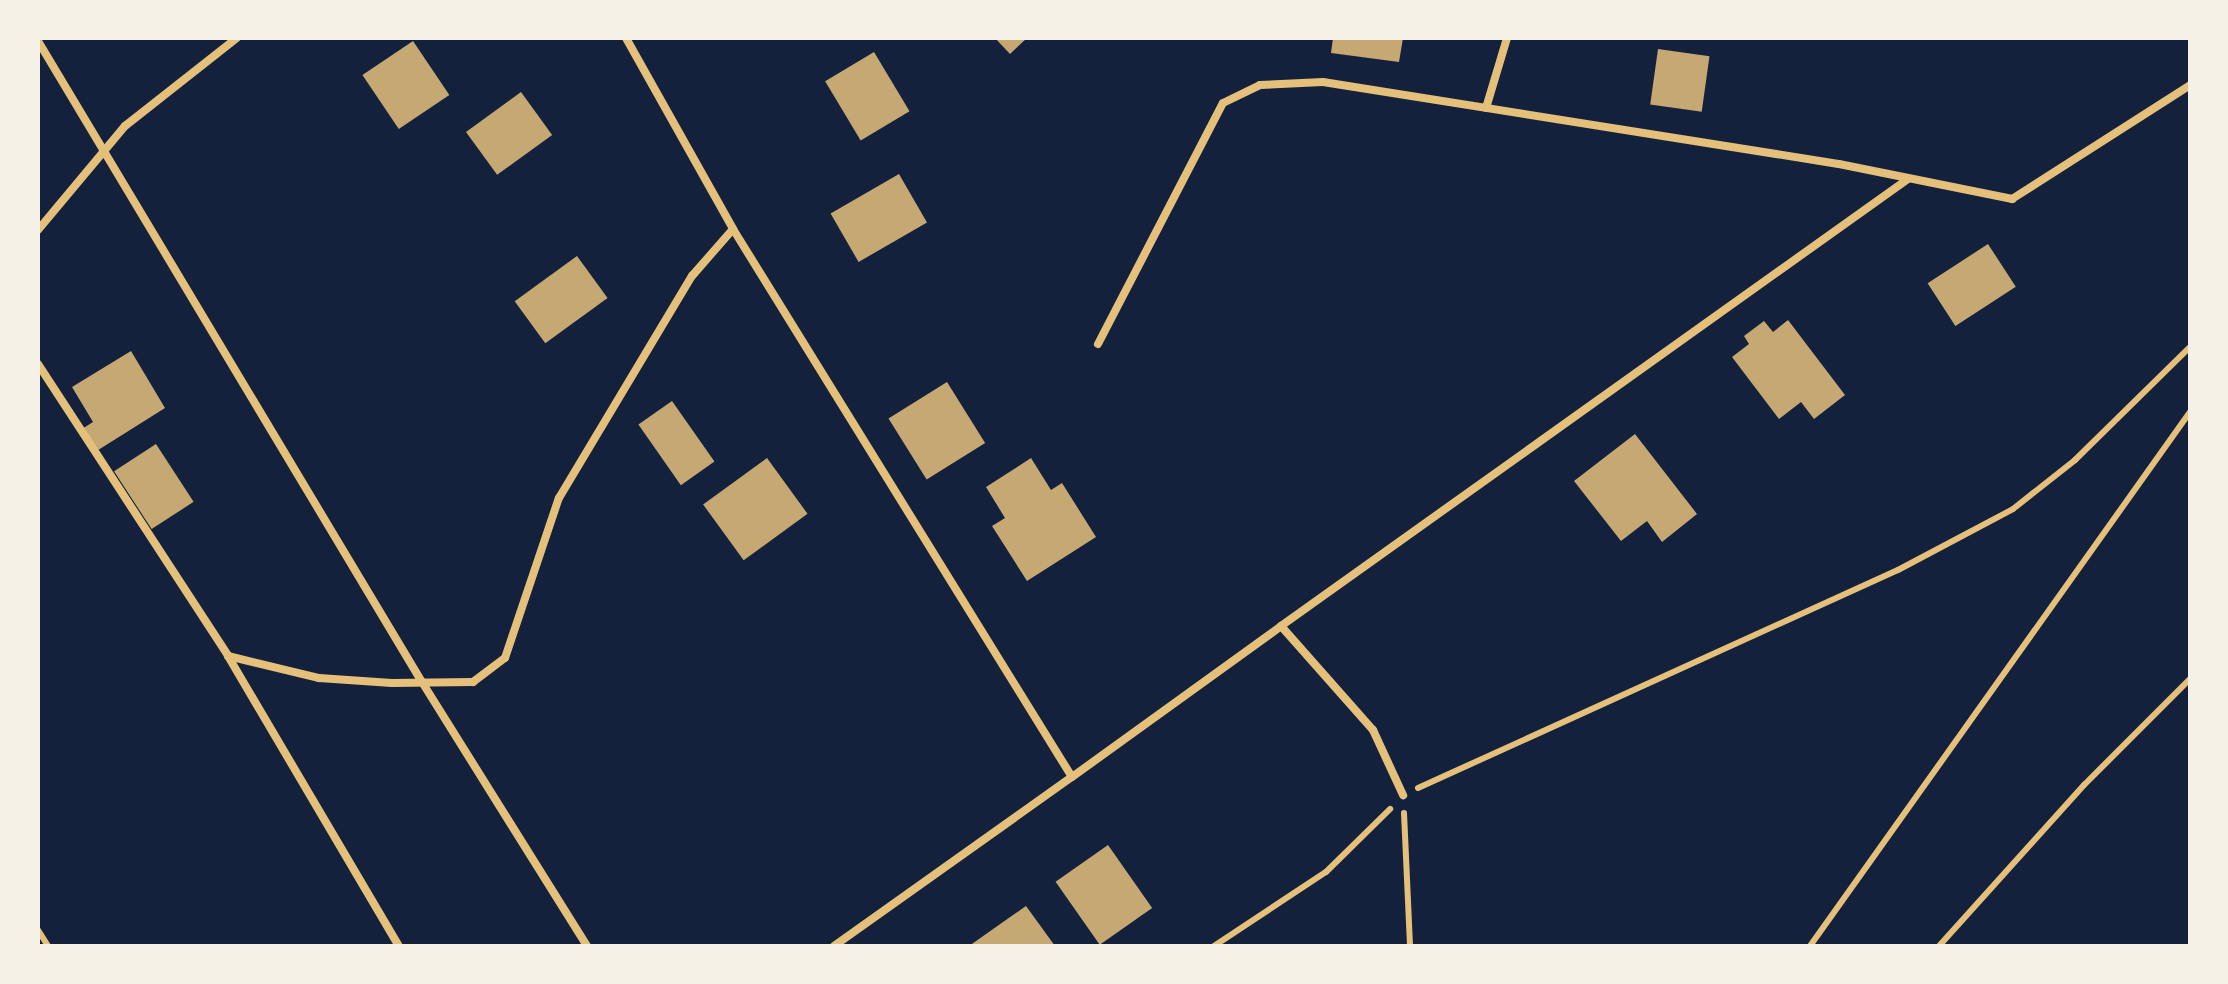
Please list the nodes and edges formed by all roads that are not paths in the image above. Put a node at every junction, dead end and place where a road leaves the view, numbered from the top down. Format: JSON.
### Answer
{"nodes":[{"id":1,"x":237,"y":38,"type":"edge"},
{"id":2,"x":626,"y":38,"type":"edge"},
{"id":3,"x":1507,"y":38,"type":"edge"},
{"id":4,"x":38,"y":40,"type":"edge"},
{"id":5,"x":2190,"y":85,"type":"edge"},
{"id":6,"x":1486,"y":108,"type":"junction"},
{"id":7,"x":104,"y":150,"type":"junction"},
{"id":8,"x":1909,"y":178,"type":"junction"},
{"id":9,"x":733,"y":229,"type":"junction"},
{"id":10,"x":38,"y":230,"type":"edge"},
{"id":11,"x":1098,"y":344,"type":"dead end"},
{"id":12,"x":38,"y":364,"type":"edge"},
{"id":13,"x":1281,"y":626,"type":"junction"},
{"id":14,"x":228,"y":656,"type":"junction"},
{"id":15,"x":422,"y":682,"type":"junction"},
{"id":16,"x":1072,"y":778,"type":"junction"},
{"id":17,"x":1403,"y":795,"type":"road end"},
{"id":18,"x":399,"y":946,"type":"edge"},
{"id":19,"x":587,"y":946,"type":"edge"},
{"id":20,"x":834,"y":946,"type":"edge"}],
"edges":[{"from":1,"to":7,"type":"lane"},
{"from":2,"to":9,"type":"lane"},
{"from":3,"to":6,"type":"lane"},
{"from":4,"to":7,"type":"lane"},
{"from":5,"to":8,"type":"lane"},
{"from":6,"to":8,"type":"lane"},
{"from":6,"to":11,"type":"lane"},
{"from":7,"to":10,"type":"lane"},
{"from":7,"to":15,"type":"lane"},
{"from":8,"to":13,"type":"lane"},
{"from":9,"to":15,"type":"lane"},
{"from":9,"to":16,"type":"lane"},
{"from":12,"to":14,"type":"lane"},
{"from":13,"to":16,"type":"lane"},
{"from":13,"to":17,"type":"lane"},
{"from":14,"to":15,"type":"lane"},
{"from":14,"to":18,"type":"lane"},
{"from":15,"to":19,"type":"lane"},
{"from":16,"to":20,"type":"lane"}]}
